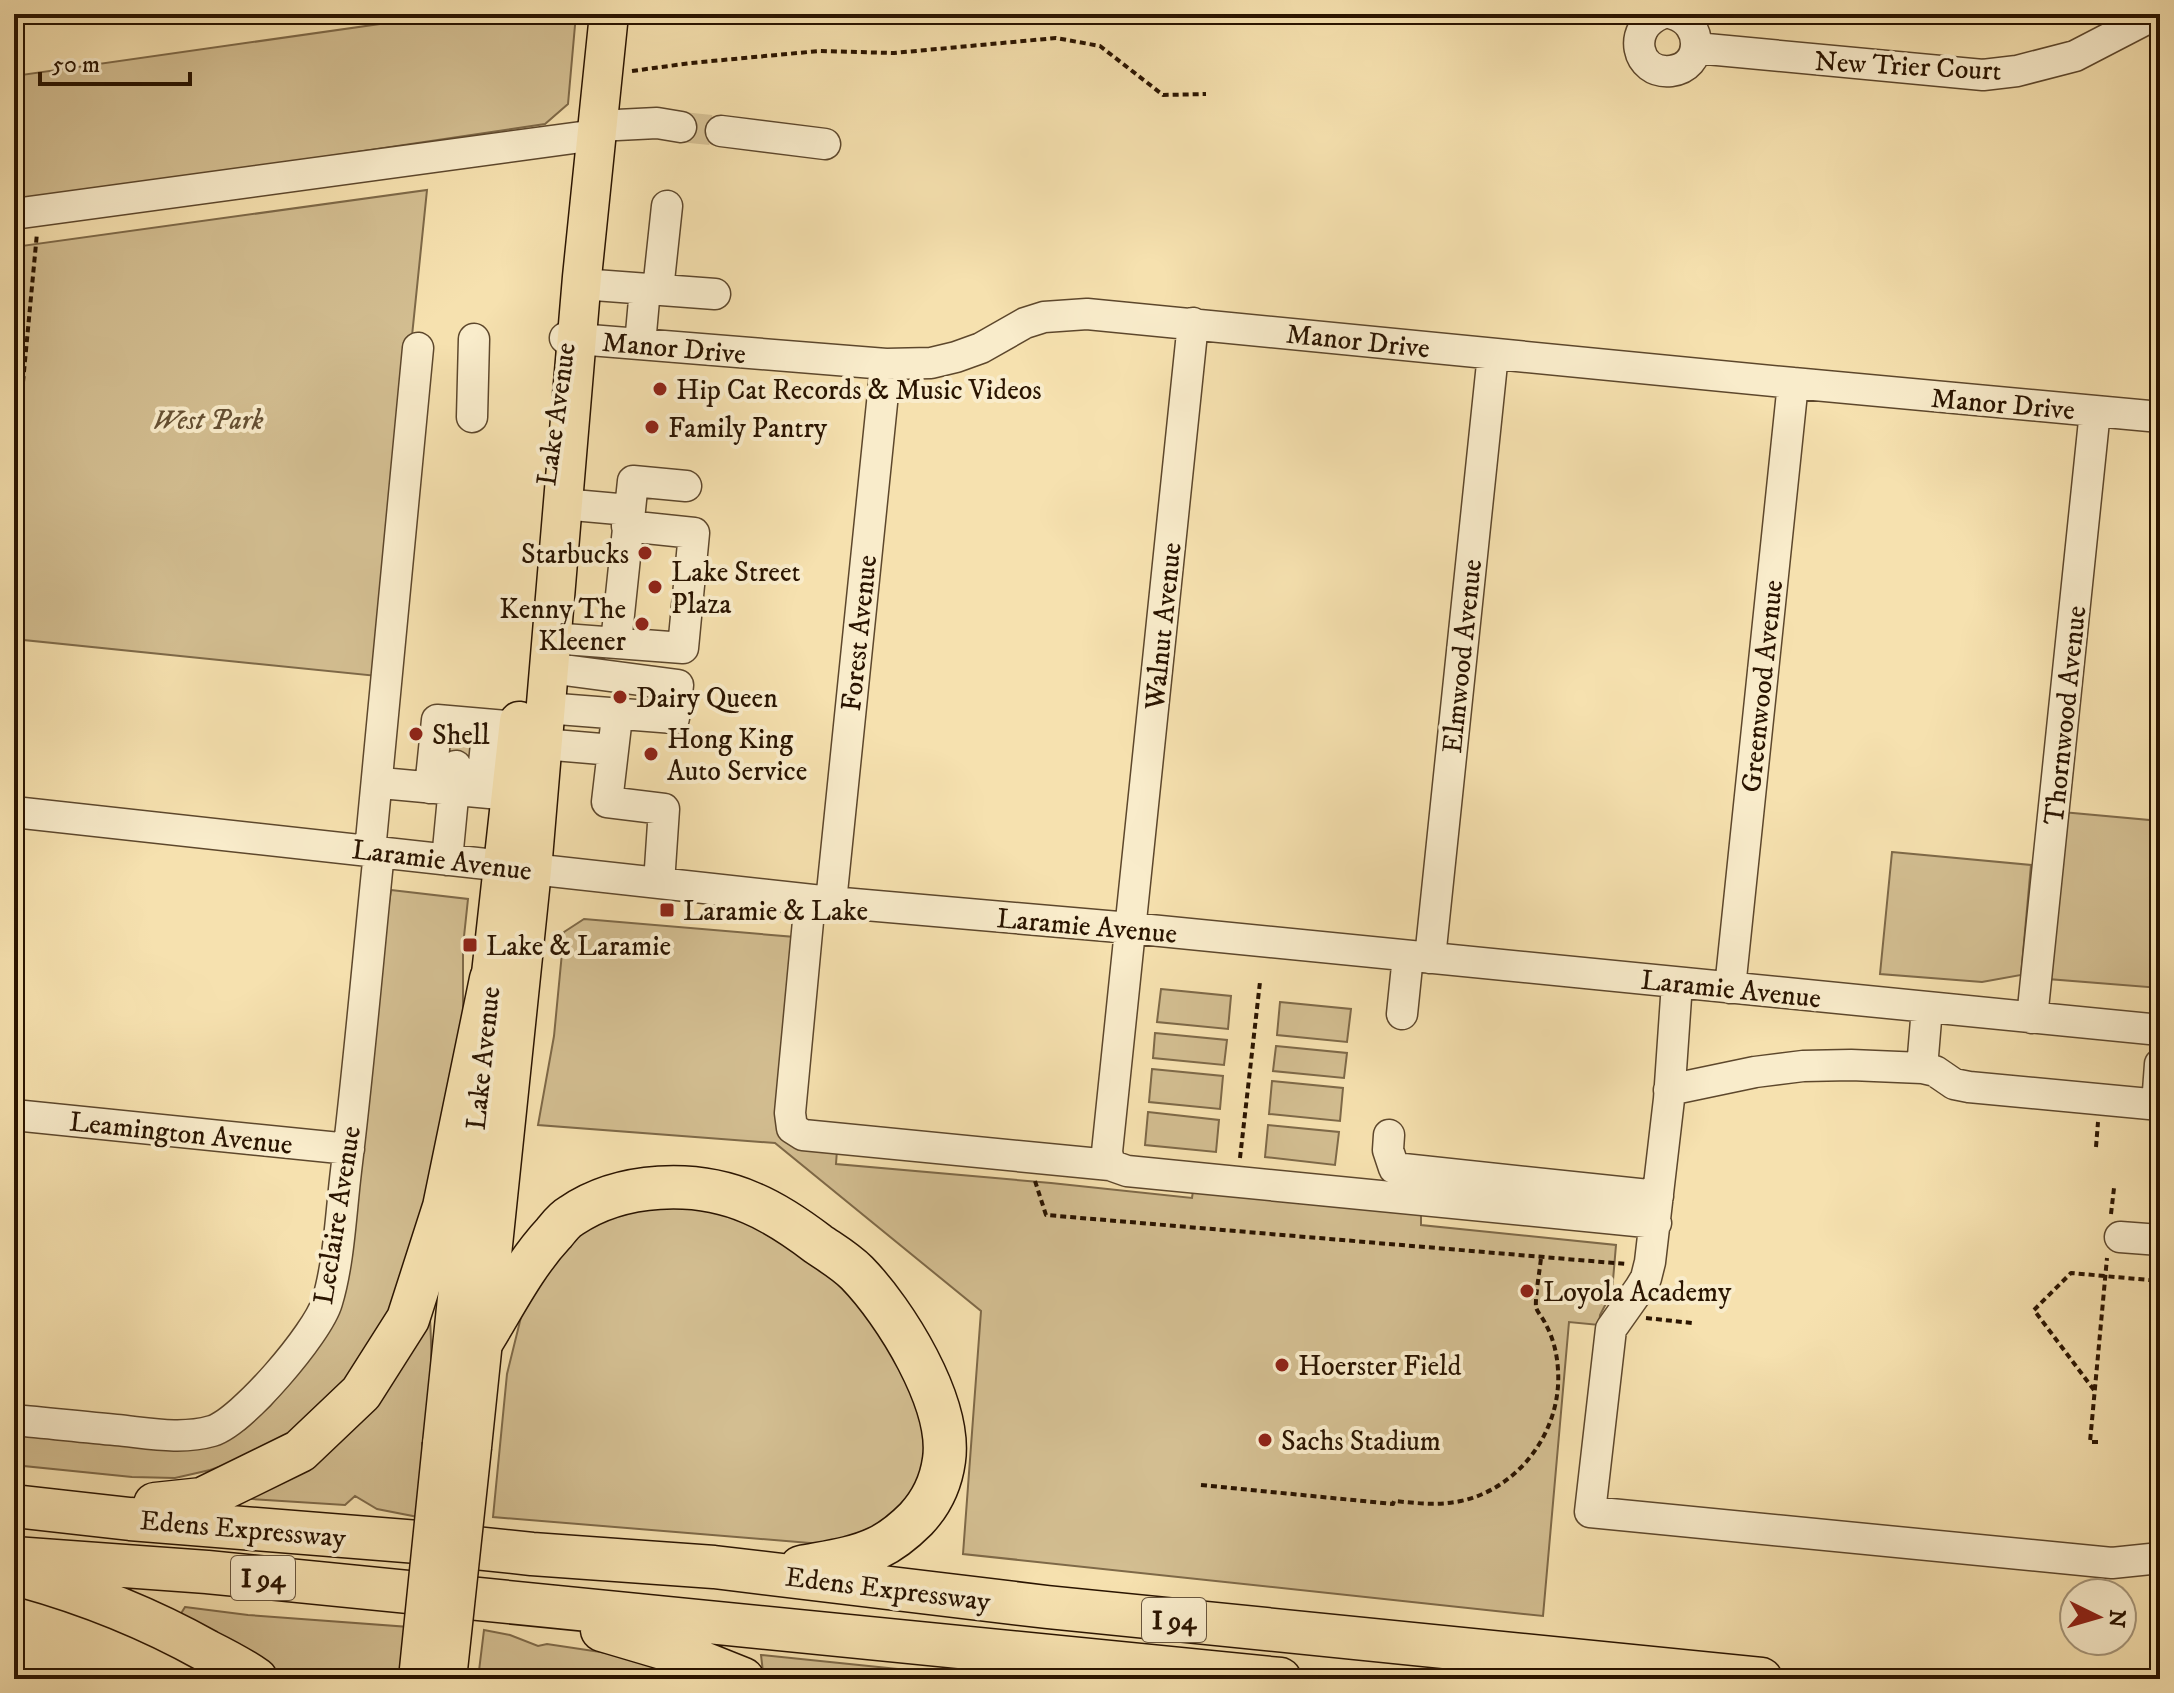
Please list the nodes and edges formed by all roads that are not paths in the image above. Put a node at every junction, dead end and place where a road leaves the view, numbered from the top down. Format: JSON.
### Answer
{"nodes":[{"id":1,"x":609,"y":14,"type":"edge"},
{"id":2,"x":1661,"y":14,"type":"edge"},
{"id":3,"x":1673,"y":14,"type":"edge"},
{"id":4,"x":2156,"y":14,"type":"edge"},
{"id":5,"x":1696,"y":48,"type":"junction"},
{"id":6,"x":681,"y":127,"type":"tunnel mouth"},
{"id":7,"x":596,"y":131,"type":"junction"},
{"id":8,"x":721,"y":131,"type":"tunnel mouth"},
{"id":9,"x":825,"y":144,"type":"dead end"},
{"id":10,"x":589,"y":200,"type":"junction"},
{"id":11,"x":667,"y":206,"type":"dead end"},
{"id":12,"x":27,"y":212,"type":"edge"},
{"id":13,"x":581,"y":284,"type":"junction"},
{"id":14,"x":652,"y":289,"type":"junction"},
{"id":15,"x":715,"y":294,"type":"dead end"},
{"id":16,"x":1193,"y":323,"type":"junction"},
{"id":17,"x":474,"y":339,"type":"dead end"},
{"id":18,"x":571,"y":339,"type":"junction"},
{"id":19,"x":640,"y":344,"type":"junction"},
{"id":20,"x":418,"y":348,"type":"dead end"},
{"id":21,"x":1493,"y":354,"type":"junction"},
{"id":22,"x":886,"y":364,"type":"junction"},
{"id":23,"x":1793,"y":383,"type":"junction"},
{"id":24,"x":2095,"y":411,"type":"junction"},
{"id":25,"x":472,"y":417,"type":"dead end"},
{"id":26,"x":2160,"y":417,"type":"edge"},
{"id":27,"x":686,"y":486,"type":"dead end"},
{"id":28,"x":562,"y":504,"type":"junction"},
{"id":29,"x":628,"y":518,"type":"junction"},
{"id":30,"x":616,"y":643,"type":"junction"},
{"id":31,"x":550,"y":653,"type":"junction"},
{"id":32,"x":486,"y":755,"type":"junction"},
{"id":33,"x":392,"y":784,"type":"dead end"},
{"id":34,"x":14,"y":812,"type":"edge"},
{"id":35,"x":375,"y":851,"type":"junction"},
{"id":36,"x":447,"y":860,"type":"junction"},
{"id":37,"x":517,"y":868,"type":"junction"},
{"id":38,"x":659,"y":883,"type":"junction"},
{"id":39,"x":820,"y":901,"type":"junction"},
{"id":40,"x":1130,"y":928,"type":"junction"},
{"id":41,"x":1419,"y":957,"type":"junction"},
{"id":42,"x":491,"y":979,"type":"junction"},
{"id":43,"x":1677,"y":983,"type":"junction"},
{"id":44,"x":1730,"y":988,"type":"junction"},
{"id":45,"x":1927,"y":1008,"type":"junction"},
{"id":46,"x":1402,"y":1014,"type":"dead end"},
{"id":47,"x":2032,"y":1018,"type":"junction"},
{"id":48,"x":2160,"y":1030,"type":"edge"},
{"id":49,"x":2160,"y":1064,"type":"edge"},
{"id":50,"x":1922,"y":1068,"type":"junction"},
{"id":51,"x":1669,"y":1090,"type":"junction"},
{"id":52,"x":2158,"y":1105,"type":"edge"},
{"id":53,"x":14,"y":1115,"type":"edge"},
{"id":54,"x":349,"y":1149,"type":"junction"},
{"id":55,"x":1110,"y":1165,"type":"junction"},
{"id":56,"x":1379,"y":1195,"type":"junction"},
{"id":57,"x":1657,"y":1209,"type":"junction"},
{"id":58,"x":2113,"y":1234,"type":"road end"},
{"id":59,"x":2160,"y":1240,"type":"edge"},
{"id":60,"x":484,"y":1338,"type":"junction"},
{"id":61,"x":14,"y":1420,"type":"edge"},
{"id":62,"x":457,"y":1446,"type":"junction"},
{"id":63,"x":14,"y":1506,"type":"edge"},
{"id":64,"x":80,"y":1513,"type":"junction"},
{"id":65,"x":14,"y":1558,"type":"edge"},
{"id":66,"x":2160,"y":1558,"type":"edge"},
{"id":67,"x":14,"y":1573,"type":"edge"},
{"id":68,"x":768,"y":1573,"type":"junction"},
{"id":69,"x":512,"y":1603,"type":"junction"},
{"id":70,"x":256,"y":1679,"type":"edge"},
{"id":71,"x":418,"y":1679,"type":"edge"},
{"id":72,"x":447,"y":1679,"type":"edge"},
{"id":73,"x":743,"y":1679,"type":"edge"},
{"id":74,"x":1280,"y":1679,"type":"edge"},
{"id":75,"x":1761,"y":1679,"type":"edge"}],
"edges":[{"from":1,"to":7,"type":"main road","name":"Lake Avenue"},
{"from":2,"to":5,"type":"street"},
{"from":3,"to":5,"type":"street"},
{"from":4,"to":5,"type":"street","name":"New Trier Court"},
{"from":6,"to":7,"type":"street"},
{"from":7,"to":10,"type":"main road","name":"Lake Avenue"},
{"from":7,"to":12,"type":"street"},
{"from":8,"to":9,"type":"street"},
{"from":10,"to":13,"type":"main road","name":"Lake Avenue"},
{"from":10,"to":18,"type":"main road","name":"Lake Avenue"},
{"from":11,"to":14,"type":"street"},
{"from":13,"to":14,"type":"street"},
{"from":13,"to":18,"type":"main road","name":"Lake Avenue"},
{"from":14,"to":15,"type":"street"},
{"from":14,"to":19,"type":"street"},
{"from":16,"to":21,"type":"street","name":"Manor Drive"},
{"from":16,"to":22,"type":"street","name":"Manor Drive"},
{"from":16,"to":40,"type":"street","name":"Walnut Avenue"},
{"from":17,"to":25,"type":"street"},
{"from":18,"to":19,"type":"street","name":"Manor Drive"},
{"from":18,"to":28,"type":"main road","name":"Lake Avenue"},
{"from":18,"to":32,"type":"main road","name":"Lake Avenue"},
{"from":19,"to":22,"type":"street","name":"Manor Drive"},
{"from":20,"to":35,"type":"street","name":"Leclaire Avenue"},
{"from":21,"to":23,"type":"street","name":"Manor Drive"},
{"from":21,"to":41,"type":"street","name":"Elmwood Avenue"},
{"from":22,"to":39,"type":"street","name":"Forest Avenue"},
{"from":23,"to":24,"type":"street","name":"Manor Drive"},
{"from":23,"to":44,"type":"street","name":"Greenwood Avenue"},
{"from":24,"to":26,"type":"street","name":"Manor Drive"},
{"from":24,"to":47,"type":"street","name":"Thornwood Avenue"},
{"from":27,"to":29,"type":"street"},
{"from":28,"to":29,"type":"street"},
{"from":28,"to":31,"type":"main road","name":"Lake Avenue"},
{"from":29,"to":30,"type":"street"},
{"from":29,"to":30,"type":"street"},
{"from":30,"to":31,"type":"street"},
{"from":31,"to":32,"type":"main road","name":"Lake Avenue"},
{"from":31,"to":32,"type":"street"},
{"from":32,"to":33,"type":"street"},
{"from":32,"to":36,"type":"street"},
{"from":32,"to":37,"type":"main road","name":"Lake Avenue"},
{"from":32,"to":37,"type":"main road","name":"Lake Avenue"},
{"from":32,"to":38,"type":"street"},
{"from":34,"to":35,"type":"street","name":"Laramie Avenue"},
{"from":35,"to":36,"type":"street","name":"Laramie Avenue"},
{"from":35,"to":54,"type":"street","name":"Leclaire Avenue"},
{"from":36,"to":37,"type":"street","name":"Laramie Avenue"},
{"from":37,"to":38,"type":"street","name":"Laramie Avenue"},
{"from":37,"to":42,"type":"main road","name":"Lake Avenue"},
{"from":37,"to":60,"type":"main road","name":"Lake Avenue"},
{"from":38,"to":39,"type":"street","name":"Laramie Avenue"},
{"from":39,"to":40,"type":"street","name":"Laramie Avenue"},
{"from":39,"to":55,"type":"street","name":"Forest Avenue"},
{"from":40,"to":41,"type":"street","name":"Laramie Avenue"},
{"from":40,"to":55,"type":"street","name":"Walnut Avenue"},
{"from":41,"to":43,"type":"street","name":"Laramie Avenue"},
{"from":41,"to":46,"type":"street","name":"Elmwood Avenue"},
{"from":42,"to":62,"type":"main road","name":"Lake Avenue"},
{"from":42,"to":64,"type":"highway"},
{"from":43,"to":44,"type":"street","name":"Laramie Avenue"},
{"from":43,"to":51,"type":"street"},
{"from":44,"to":45,"type":"street","name":"Laramie Avenue"},
{"from":45,"to":47,"type":"street","name":"Laramie Avenue"},
{"from":45,"to":50,"type":"street"},
{"from":47,"to":48,"type":"street","name":"Laramie Avenue"},
{"from":49,"to":52,"type":"street"},
{"from":50,"to":51,"type":"street"},
{"from":50,"to":52,"type":"street"},
{"from":51,"to":57,"type":"street"},
{"from":53,"to":54,"type":"street","name":"Leamington Avenue"},
{"from":54,"to":61,"type":"street","name":"Leclaire Avenue"},
{"from":55,"to":56,"type":"street"},
{"from":56,"to":57,"type":"street"},
{"from":56,"to":57,"type":"street"},
{"from":57,"to":66,"type":"street"},
{"from":58,"to":59,"type":"street"},
{"from":60,"to":62,"type":"main road","name":"Lake Avenue"},
{"from":60,"to":68,"type":"highway"},
{"from":62,"to":71,"type":"main road","name":"Lake Avenue","bridge":true},
{"from":62,"to":72,"type":"main road","name":"Lake Avenue","bridge":true},
{"from":63,"to":64,"type":"highway","name":"Edens Expressway","number":"I 94"},
{"from":64,"to":68,"type":"highway","name":"Edens Expressway","number":"I 94"},
{"from":65,"to":69,"type":"highway","name":"Edens Expressway","number":"I 94"},
{"from":67,"to":70,"type":"highway"},
{"from":68,"to":75,"type":"highway","name":"Edens Expressway","number":"I 94"},
{"from":69,"to":73,"type":"highway"},
{"from":69,"to":74,"type":"highway","name":"Edens Expressway","number":"I 94"}]}
